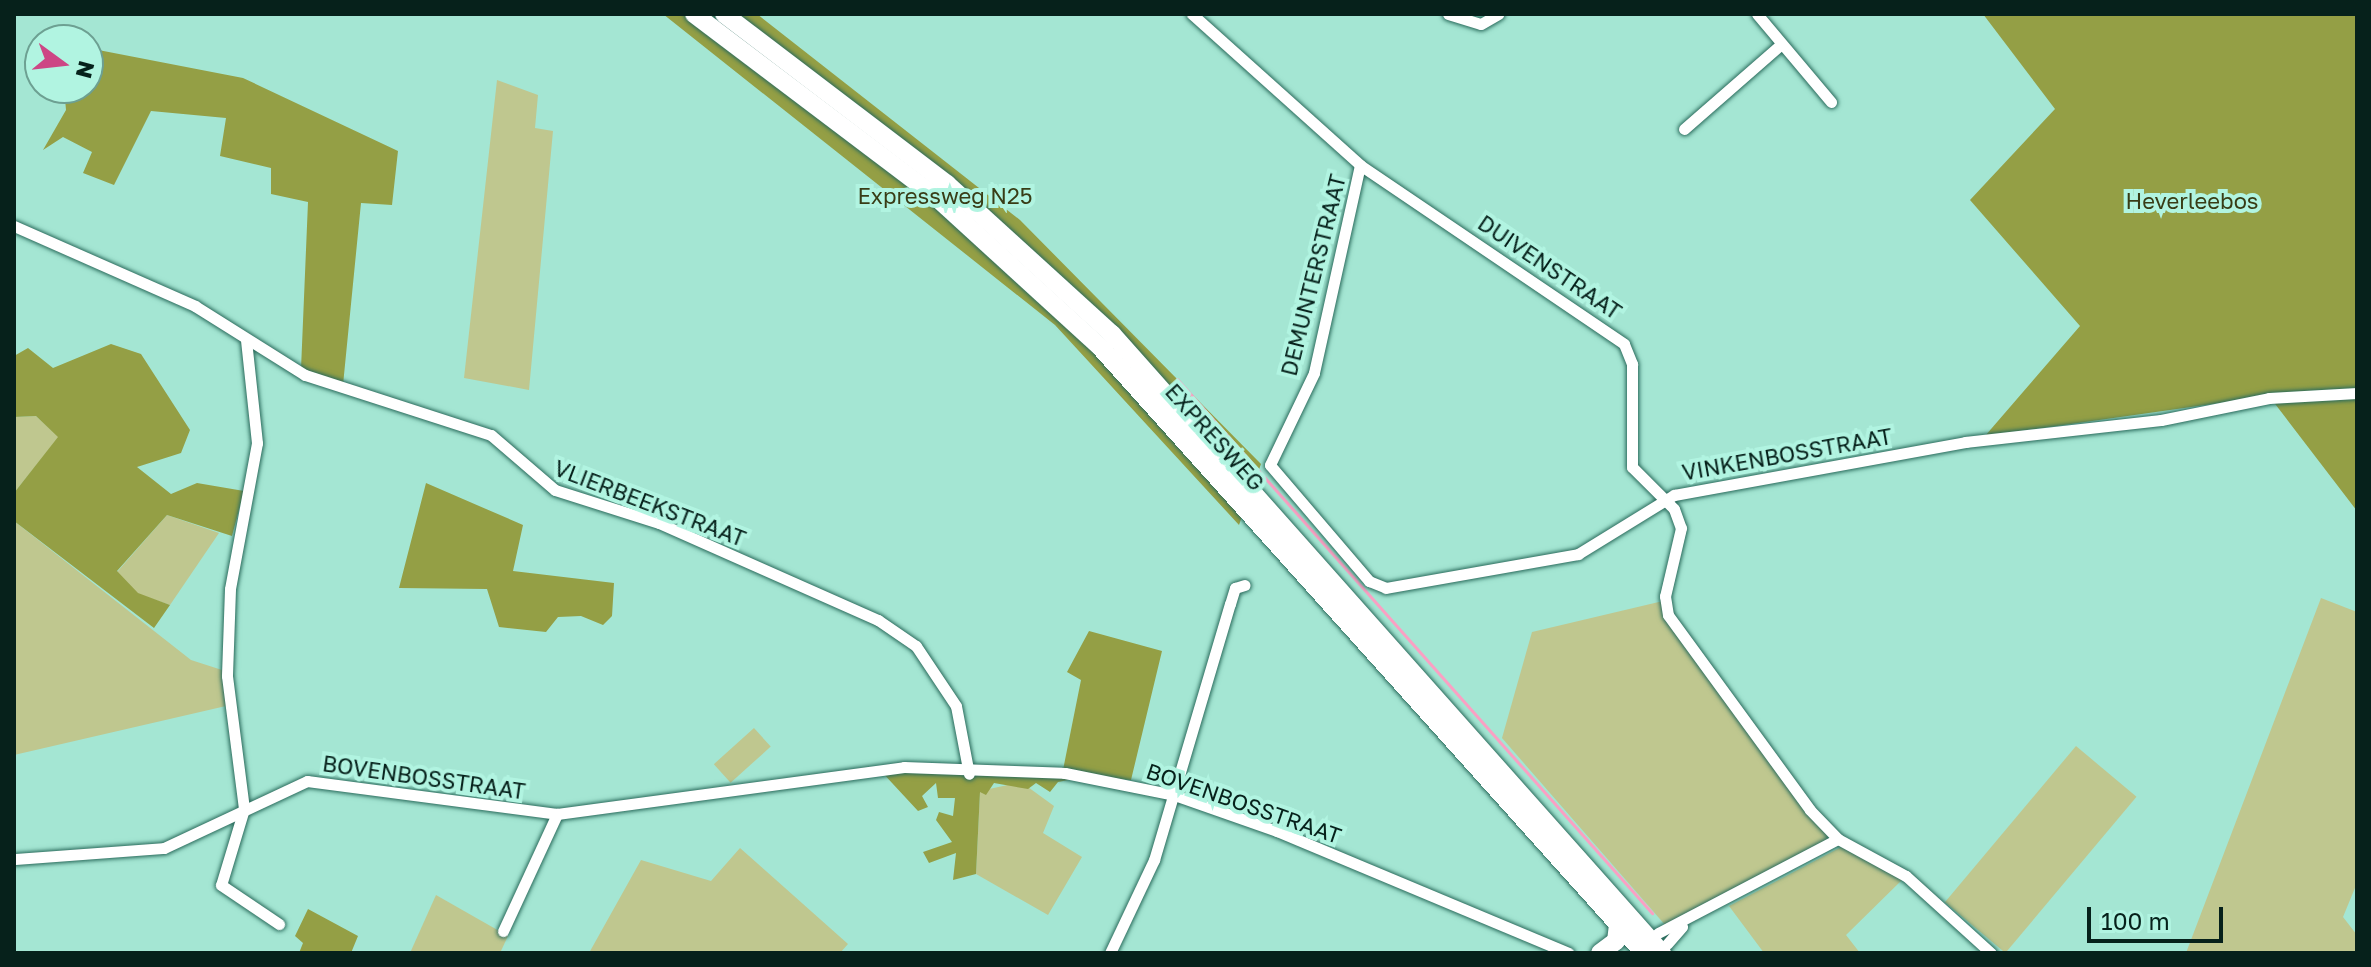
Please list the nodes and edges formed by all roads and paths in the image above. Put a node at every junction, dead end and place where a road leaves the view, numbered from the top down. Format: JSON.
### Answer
{"nodes":[{"id":1,"x":694,"y":14,"type":"edge"},
{"id":2,"x":724,"y":14,"type":"edge"},
{"id":3,"x":1192,"y":14,"type":"edge"},
{"id":4,"x":1448,"y":14,"type":"edge"},
{"id":5,"x":1498,"y":14,"type":"edge"},
{"id":6,"x":1757,"y":14,"type":"edge"},
{"id":7,"x":1779,"y":46,"type":"junction"},
{"id":8,"x":1831,"y":102,"type":"dead end"},
{"id":9,"x":1684,"y":129,"type":"dead end"},
{"id":10,"x":1360,"y":165,"type":"junction"},
{"id":11,"x":14,"y":226,"type":"edge"},
{"id":12,"x":246,"y":340,"type":"junction"},
{"id":13,"x":2357,"y":393,"type":"edge"},
{"id":14,"x":1279,"y":435,"type":"joint"},
{"id":15,"x":1664,"y":498,"type":"junction"},
{"id":16,"x":1245,"y":585,"type":"dead end"},
{"id":17,"x":969,"y":774,"type":"junction"},
{"id":18,"x":1174,"y":795,"type":"junction"},
{"id":19,"x":244,"y":809,"type":"junction"},
{"id":20,"x":557,"y":814,"type":"junction"},
{"id":21,"x":1838,"y":839,"type":"junction"},
{"id":22,"x":14,"y":859,"type":"edge"},
{"id":23,"x":279,"y":924,"type":"dead end"},
{"id":24,"x":1618,"y":924,"type":"junction"},
{"id":25,"x":503,"y":931,"type":"dead end"},
{"id":26,"x":1659,"y":943,"type":"edge"},
{"id":27,"x":1110,"y":953,"type":"edge"},
{"id":28,"x":1568,"y":953,"type":"edge"},
{"id":29,"x":1600,"y":953,"type":"edge"},
{"id":30,"x":1644,"y":953,"type":"edge"},
{"id":31,"x":1991,"y":953,"type":"edge"}],
"edges":[{"from":1,"to":24,"type":"highway","name":"EXPRESWEG"},
{"from":2,"to":26,"type":"highway","name":"EXPRESWEG"},
{"from":3,"to":10,"type":"street","name":"DUIVENSTRAAT"},
{"from":4,"to":5,"type":"street"},
{"from":6,"to":7,"type":"street"},
{"from":7,"to":8,"type":"street"},
{"from":7,"to":9,"type":"street"},
{"from":10,"to":14,"type":"street","name":"DEMUNTERSTRAAT"},
{"from":10,"to":15,"type":"street","name":"DUIVENSTRAAT"},
{"from":11,"to":12,"type":"street","name":"VLIERBEEKSTRAAT"},
{"from":12,"to":17,"type":"street","name":"VLIERBEEKSTRAAT"},
{"from":12,"to":19,"type":"street"},
{"from":13,"to":15,"type":"street","name":"VINKENBOSSTRAAT"},
{"from":14,"to":15,"type":"street","name":"VINKENBOSSTRAAT"},
{"from":15,"to":21,"type":"street","name":"DUIVENSTRAAT"},
{"from":16,"to":18,"type":"street"},
{"from":17,"to":18,"type":"street","name":"BOVENBOSSTRAAT"},
{"from":17,"to":20,"type":"street","name":"BOVENBOSSTRAAT"},
{"from":18,"to":27,"type":"street"},
{"from":18,"to":28,"type":"street","name":"BOVENBOSSTRAAT"},
{"from":19,"to":20,"type":"street","name":"BOVENBOSSTRAAT"},
{"from":19,"to":22,"type":"street","name":"BOVENBOSSTRAAT"},
{"from":19,"to":23,"type":"street"},
{"from":20,"to":25,"type":"street"},
{"from":21,"to":26,"type":"street"},
{"from":21,"to":31,"type":"street","name":"DUIVENSTRAAT"},
{"from":24,"to":29,"type":"highway"},
{"from":24,"to":30,"type":"highway","name":"EXPRESWEG"}]}
